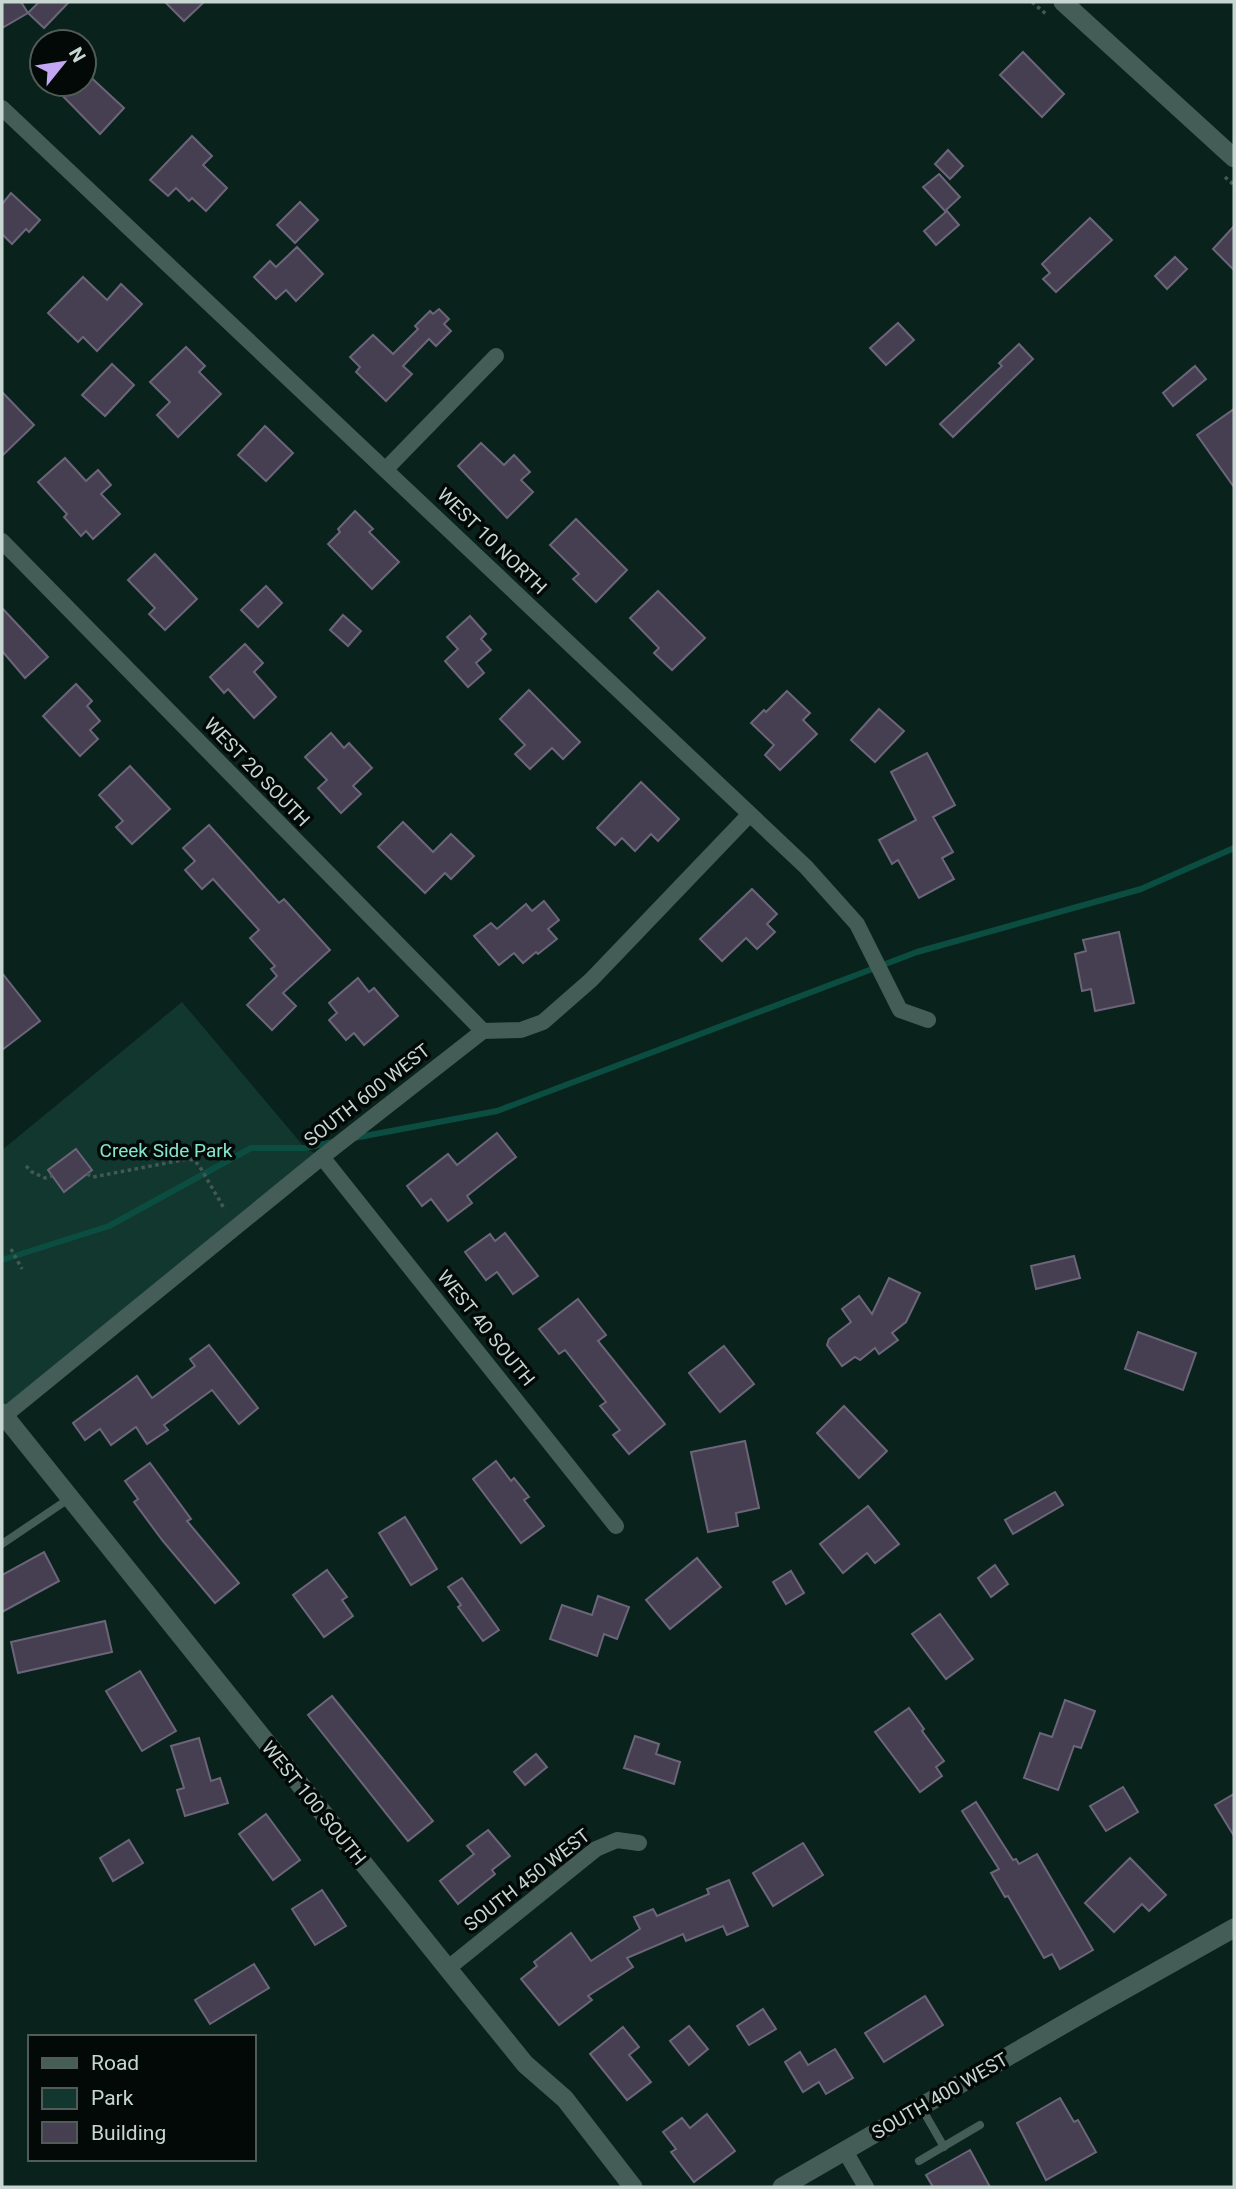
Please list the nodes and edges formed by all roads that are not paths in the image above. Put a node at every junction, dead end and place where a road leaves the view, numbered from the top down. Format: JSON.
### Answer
{"nodes":[{"id":1,"x":1063,"y":2,"type":"edge"},
{"id":2,"x":2,"y":108,"type":"edge"},
{"id":3,"x":1234,"y":158,"type":"edge"},
{"id":4,"x":496,"y":356,"type":"dead end"},
{"id":5,"x":386,"y":469,"type":"junction"},
{"id":6,"x":2,"y":541,"type":"edge"},
{"id":7,"x":749,"y":815,"type":"junction"},
{"id":8,"x":928,"y":1020,"type":"dead end"},
{"id":9,"x":483,"y":1031,"type":"junction"},
{"id":10,"x":322,"y":1157,"type":"junction"},
{"id":11,"x":3,"y":1414,"type":"edge"},
{"id":12,"x":70,"y":1498,"type":"junction"},
{"id":13,"x":616,"y":1526,"type":"dead end"},
{"id":14,"x":2,"y":1544,"type":"edge"},
{"id":15,"x":639,"y":1843,"type":"dead end"},
{"id":16,"x":1234,"y":1928,"type":"edge"},
{"id":17,"x":447,"y":1969,"type":"junction"},
{"id":18,"x":922,"y":2107,"type":"junction"},
{"id":19,"x":980,"y":2125,"type":"dead end"},
{"id":20,"x":944,"y":2147,"type":"junction"},
{"id":21,"x":845,"y":2151,"type":"junction"},
{"id":22,"x":919,"y":2161,"type":"dead end"},
{"id":23,"x":633,"y":2187,"type":"edge"},
{"id":24,"x":782,"y":2187,"type":"edge"},
{"id":25,"x":866,"y":2187,"type":"edge"}],
"edges":[{"from":1,"to":3,"type":"street"},
{"from":2,"to":5,"type":"street","name":"WEST 10 NORTH"},
{"from":4,"to":5,"type":"street"},
{"from":5,"to":7,"type":"street","name":"WEST 10 NORTH"},
{"from":6,"to":9,"type":"street","name":"WEST 20 SOUTH"},
{"from":7,"to":8,"type":"street","name":"WEST 10 NORTH"},
{"from":7,"to":9,"type":"street"},
{"from":9,"to":10,"type":"street","name":"SOUTH 600 WEST"},
{"from":10,"to":11,"type":"street","name":"SOUTH 600 WEST"},
{"from":10,"to":13,"type":"street","name":"WEST 40 SOUTH"},
{"from":11,"to":12,"type":"street","name":"WEST 100 SOUTH"},
{"from":12,"to":14,"type":"lane"},
{"from":12,"to":17,"type":"street","name":"WEST 100 SOUTH"},
{"from":15,"to":17,"type":"street","name":"SOUTH 450 WEST"},
{"from":16,"to":18,"type":"street","name":"SOUTH 400 WEST"},
{"from":17,"to":23,"type":"street","name":"WEST 100 SOUTH"},
{"from":18,"to":20,"type":"lane"},
{"from":18,"to":21,"type":"street","name":"SOUTH 400 WEST"},
{"from":19,"to":20,"type":"lane"},
{"from":20,"to":22,"type":"lane"},
{"from":21,"to":24,"type":"street","name":"SOUTH 400 WEST"},
{"from":21,"to":25,"type":"street"}]}
